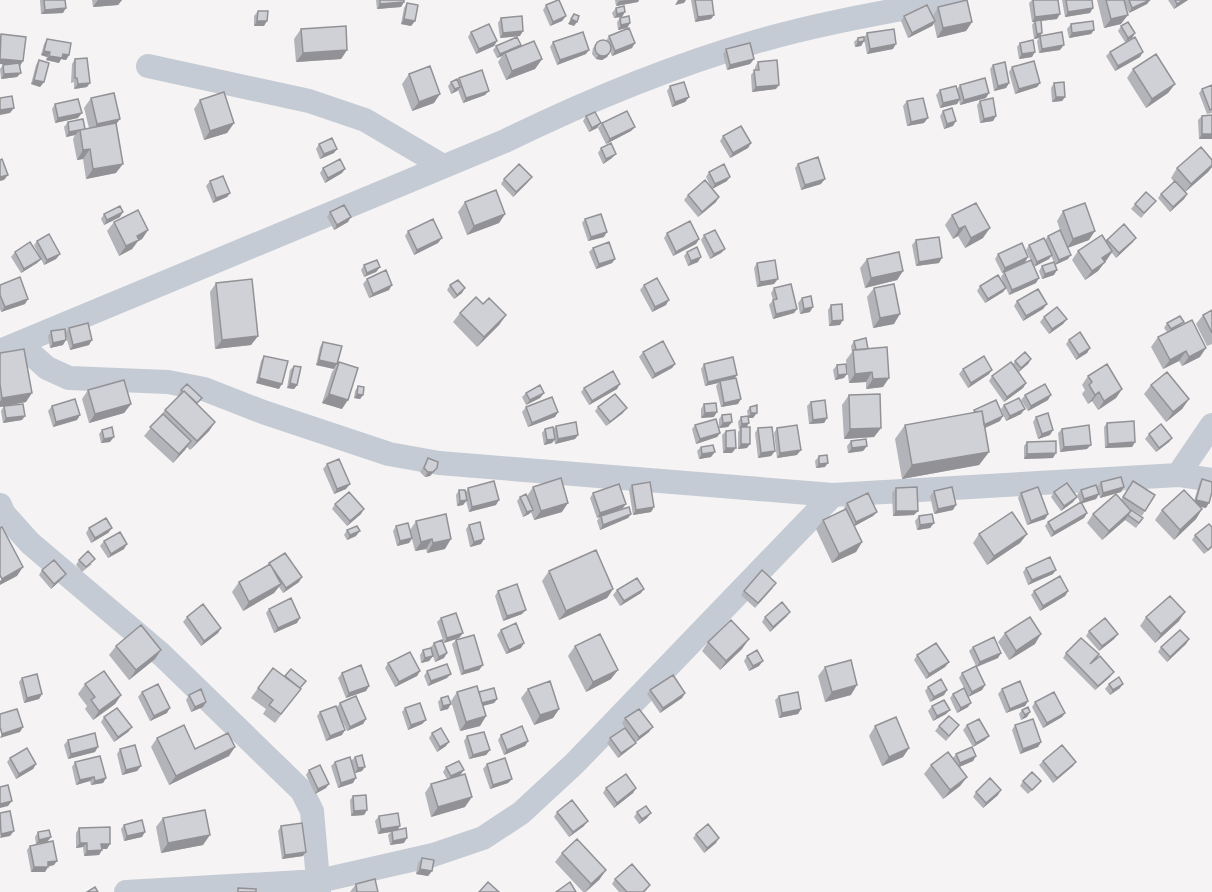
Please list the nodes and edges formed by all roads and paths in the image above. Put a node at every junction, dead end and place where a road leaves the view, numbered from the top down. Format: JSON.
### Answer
{"nodes":[{"id":1,"x":951,"y":0,"type":"edge"},
{"id":2,"x":148,"y":66,"type":"dead end"},
{"id":3,"x":443,"y":166,"type":"junction"},
{"id":4,"x":10,"y":348,"type":"edge"},
{"id":5,"x":1212,"y":425,"type":"edge"},
{"id":6,"x":1178,"y":475,"type":"junction"},
{"id":7,"x":1212,"y":480,"type":"edge"},
{"id":8,"x":833,"y":495,"type":"junction"},
{"id":9,"x":0,"y":504,"type":"edge"},
{"id":10,"x":319,"y":886,"type":"edge"},
{"id":11,"x":126,"y":892,"type":"edge"}],
"edges":[{"from":1,"to":3,"type":"street"},
{"from":2,"to":3,"type":"street"},
{"from":3,"to":4,"type":"street"},
{"from":4,"to":8,"type":"street"},
{"from":5,"to":6,"type":"street"},
{"from":6,"to":7,"type":"street"},
{"from":6,"to":8,"type":"street"},
{"from":8,"to":10,"type":"street"},
{"from":9,"to":10,"type":"street"},
{"from":10,"to":11,"type":"street"}]}
